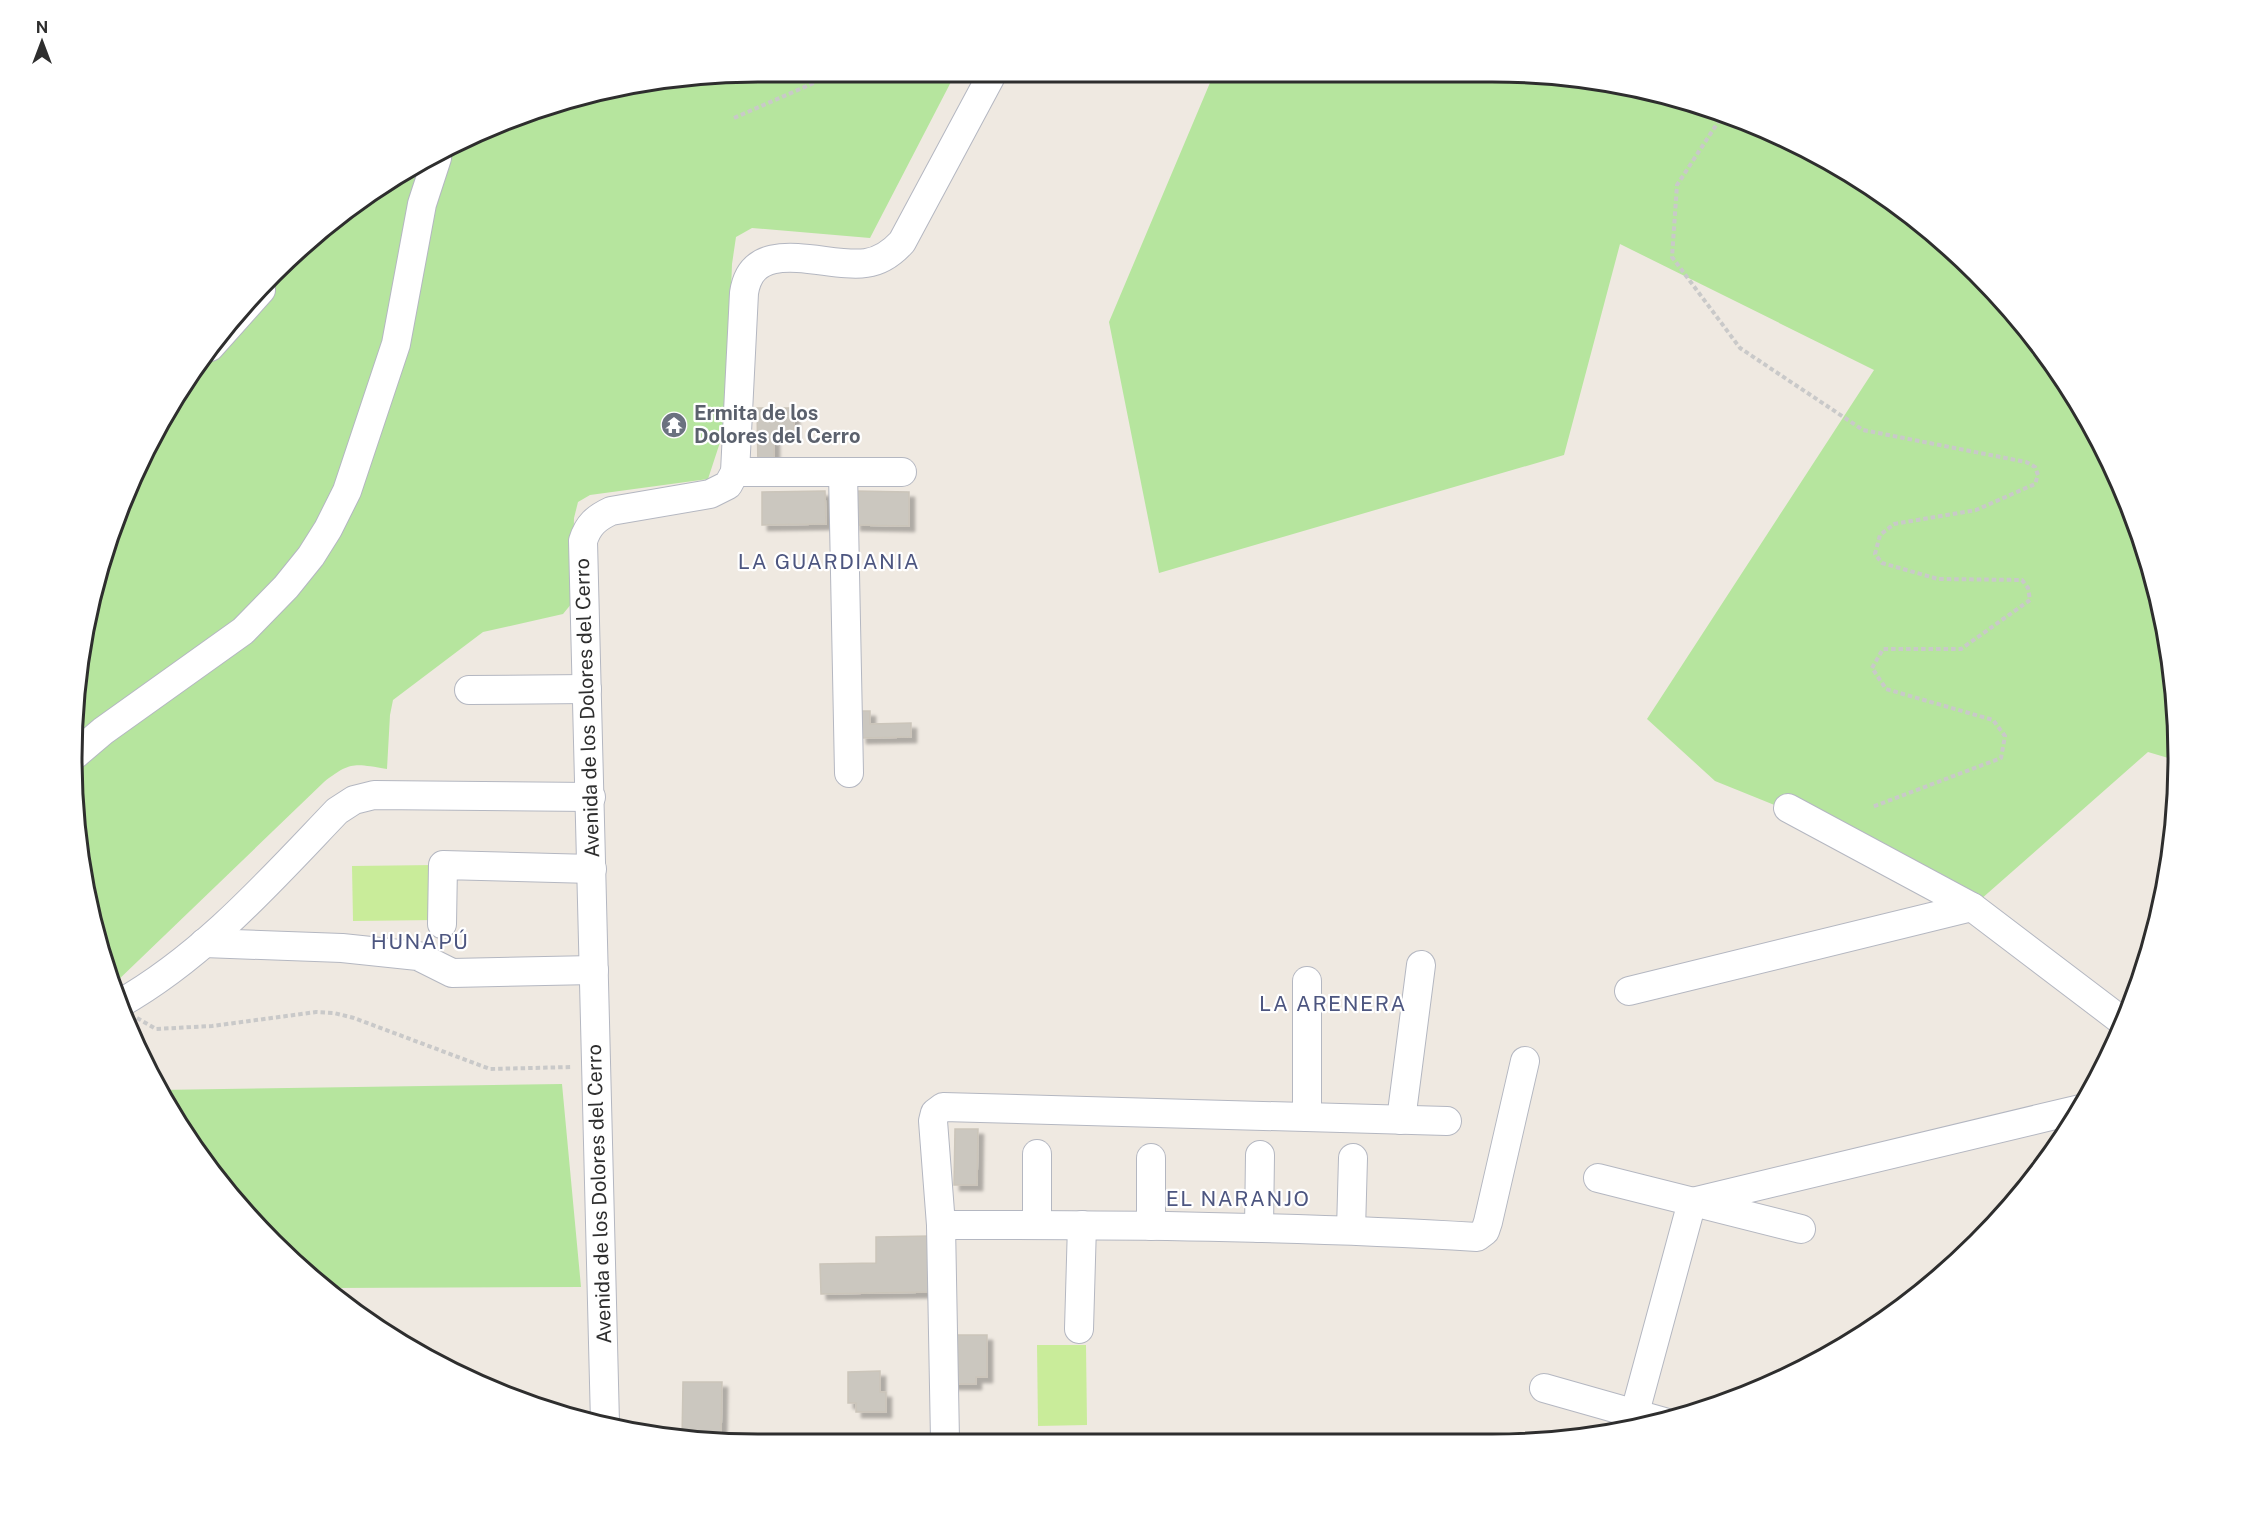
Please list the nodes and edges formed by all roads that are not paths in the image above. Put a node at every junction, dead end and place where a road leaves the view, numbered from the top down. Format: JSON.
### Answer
{"nodes":[{"id":1,"x":988,"y":82,"type":"edge"},
{"id":2,"x":435,"y":165,"type":"edge"},
{"id":3,"x":902,"y":471,"type":"dead end"},
{"id":4,"x":735,"y":472,"type":"junction"},
{"id":5,"x":843,"y":472,"type":"junction"},
{"id":6,"x":587,"y":689,"type":"junction"},
{"id":7,"x":469,"y":690,"type":"dead end"},
{"id":8,"x":82,"y":749,"type":"edge"},
{"id":9,"x":849,"y":773,"type":"dead end"},
{"id":10,"x":591,"y":797,"type":"junction"},
{"id":11,"x":1788,"y":808,"type":"dead end"},
{"id":12,"x":592,"y":869,"type":"junction"},
{"id":13,"x":1972,"y":907,"type":"junction"},
{"id":14,"x":442,"y":924,"type":"dead end"},
{"id":15,"x":204,"y":943,"type":"junction"},
{"id":16,"x":1421,"y":965,"type":"dead end"},
{"id":17,"x":594,"y":970,"type":"junction"},
{"id":18,"x":1307,"y":981,"type":"dead end"},
{"id":19,"x":1629,"y":991,"type":"dead end"},
{"id":20,"x":129,"y":1005,"type":"edge"},
{"id":21,"x":2116,"y":1017,"type":"edge"},
{"id":22,"x":1525,"y":1061,"type":"dead end"},
{"id":23,"x":2067,"y":1112,"type":"edge"},
{"id":24,"x":1307,"y":1117,"type":"junction"},
{"id":25,"x":1401,"y":1120,"type":"junction"},
{"id":26,"x":1447,"y":1121,"type":"dead end"},
{"id":27,"x":1037,"y":1154,"type":"dead end"},
{"id":28,"x":1260,"y":1155,"type":"dead end"},
{"id":29,"x":1151,"y":1158,"type":"dead end"},
{"id":30,"x":1353,"y":1158,"type":"dead end"},
{"id":31,"x":1598,"y":1178,"type":"dead end"},
{"id":32,"x":1692,"y":1202,"type":"junction"},
{"id":33,"x":1037,"y":1225,"type":"junction"},
{"id":34,"x":1082,"y":1225,"type":"junction"},
{"id":35,"x":941,"y":1226,"type":"junction"},
{"id":36,"x":1151,"y":1226,"type":"junction"},
{"id":37,"x":1259,"y":1228,"type":"junction"},
{"id":38,"x":1351,"y":1230,"type":"junction"},
{"id":39,"x":1801,"y":1230,"type":"dead end"},
{"id":40,"x":1079,"y":1329,"type":"dead end"},
{"id":41,"x":1544,"y":1389,"type":"dead end"},
{"id":42,"x":605,"y":1416,"type":"edge"},
{"id":43,"x":1631,"y":1419,"type":"edge"},
{"id":44,"x":1633,"y":1419,"type":"edge"},
{"id":45,"x":945,"y":1434,"type":"edge"}],
"edges":[{"from":1,"to":4,"type":"street"},
{"from":2,"to":8,"type":"street"},
{"from":3,"to":5,"type":"street"},
{"from":4,"to":5,"type":"street"},
{"from":4,"to":6,"type":"street","name":"Avenida de los Dolores del Cerro"},
{"from":5,"to":9,"type":"street"},
{"from":6,"to":7,"type":"street"},
{"from":6,"to":10,"type":"street","name":"Avenida de los Dolores del Cerro"},
{"from":10,"to":12,"type":"street","name":"Avenida de los Dolores del Cerro"},
{"from":10,"to":15,"type":"street"},
{"from":11,"to":13,"type":"street"},
{"from":12,"to":14,"type":"street"},
{"from":12,"to":17,"type":"street","name":"Avenida de los Dolores del Cerro"},
{"from":13,"to":19,"type":"street"},
{"from":13,"to":21,"type":"street"},
{"from":15,"to":17,"type":"street"},
{"from":15,"to":20,"type":"street"},
{"from":16,"to":25,"type":"street"},
{"from":17,"to":42,"type":"street","name":"Avenida de los Dolores del Cerro"},
{"from":18,"to":24,"type":"street"},
{"from":22,"to":38,"type":"street"},
{"from":23,"to":32,"type":"street"},
{"from":24,"to":25,"type":"street"},
{"from":24,"to":35,"type":"street"},
{"from":25,"to":26,"type":"street"},
{"from":27,"to":33,"type":"street"},
{"from":28,"to":37,"type":"street"},
{"from":29,"to":36,"type":"street"},
{"from":30,"to":38,"type":"street"},
{"from":31,"to":32,"type":"street"},
{"from":32,"to":39,"type":"street"},
{"from":32,"to":44,"type":"street"},
{"from":33,"to":34,"type":"street"},
{"from":33,"to":35,"type":"street"},
{"from":34,"to":36,"type":"street"},
{"from":34,"to":40,"type":"street"},
{"from":35,"to":45,"type":"street"},
{"from":36,"to":37,"type":"street"},
{"from":37,"to":38,"type":"street"},
{"from":41,"to":43,"type":"street"}]}
